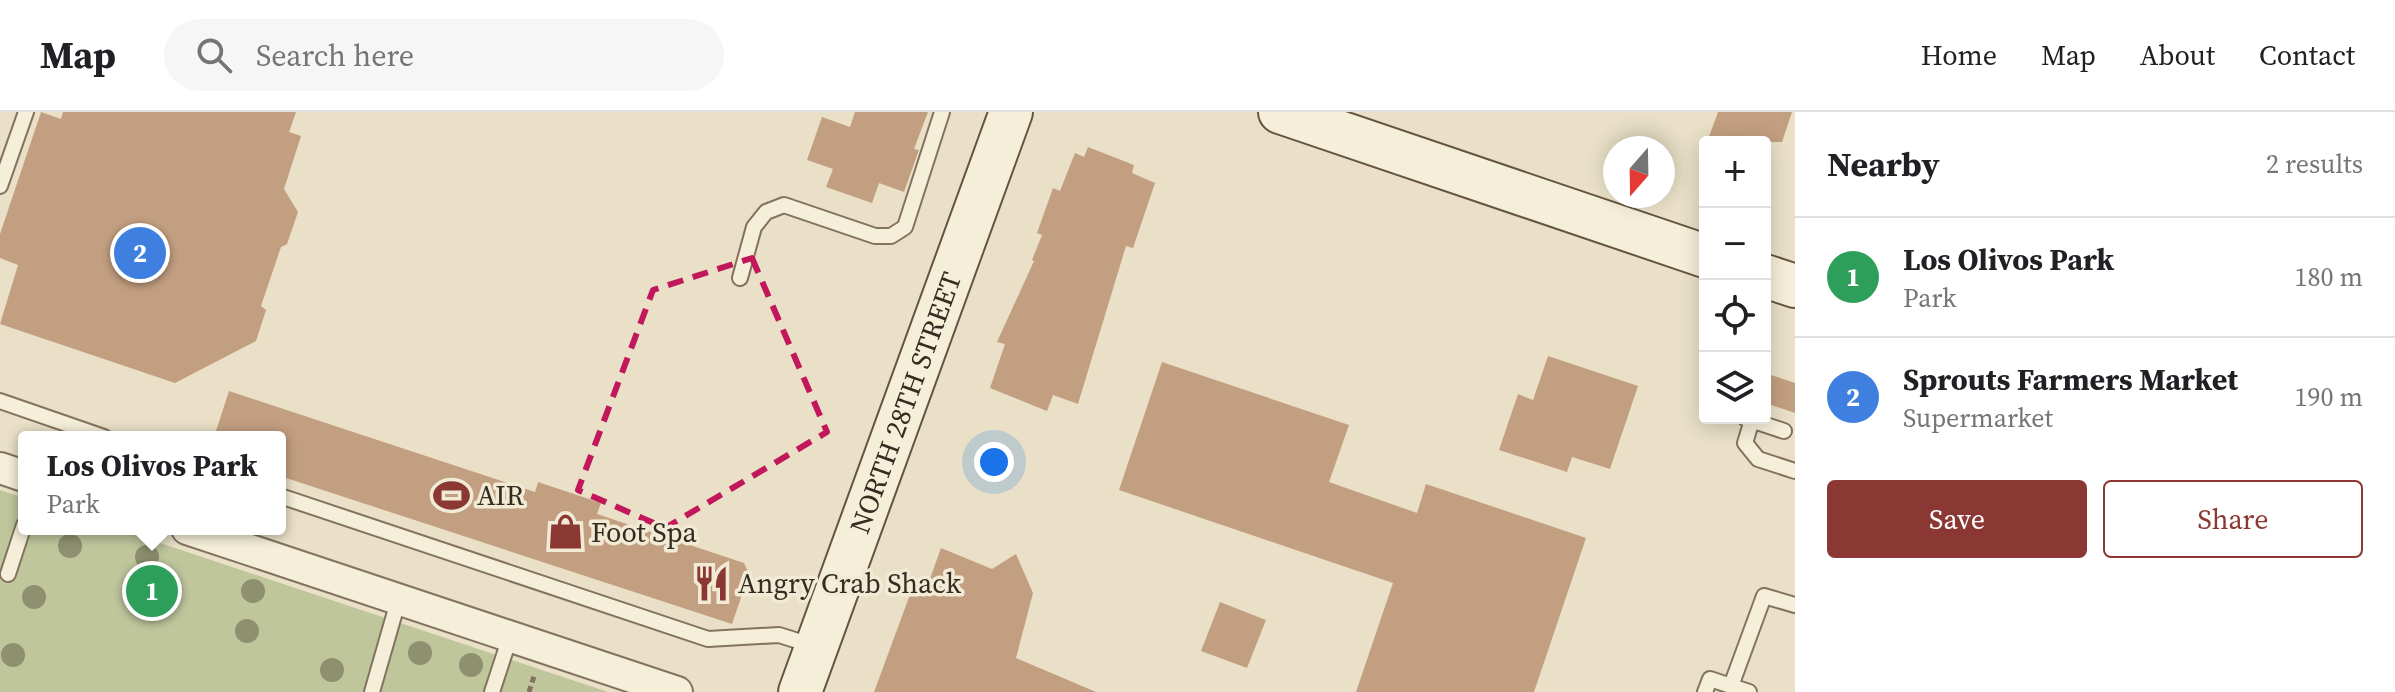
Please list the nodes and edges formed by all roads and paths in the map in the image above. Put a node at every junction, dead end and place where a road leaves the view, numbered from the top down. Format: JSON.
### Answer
{"nodes":[{"id":1,"x":26,"y":112,"type":"edge"},
{"id":2,"x":942,"y":112,"type":"edge"},
{"id":3,"x":1011,"y":112,"type":"edge"},
{"id":4,"x":1280,"y":112,"type":"edge"},
{"id":5,"x":0,"y":186,"type":"edge"},
{"id":6,"x":1699,"y":254,"type":"edge"},
{"id":7,"x":740,"y":278,"type":"dead end"},
{"id":8,"x":1771,"y":279,"type":"edge"},
{"id":9,"x":1795,"y":286,"type":"edge"},
{"id":10,"x":0,"y":401,"type":"edge"},
{"id":11,"x":1747,"y":424,"type":"edge"},
{"id":12,"x":1763,"y":424,"type":"edge"},
{"id":13,"x":87,"y":431,"type":"edge"},
{"id":14,"x":1784,"y":431,"type":"dead end"},
{"id":15,"x":1795,"y":471,"type":"edge"},
{"id":16,"x":286,"y":498,"type":"edge"},
{"id":17,"x":21,"y":535,"type":"edge"},
{"id":18,"x":205,"y":535,"type":"edge"},
{"id":19,"x":8,"y":574,"type":"dead end"},
{"id":20,"x":399,"y":598,"type":"junction"},
{"id":21,"x":1795,"y":605,"type":"edge"},
{"id":22,"x":510,"y":637,"type":"junction"},
{"id":23,"x":817,"y":647,"type":"junction"},
{"id":24,"x":536,"y":672,"type":"dead end"},
{"id":25,"x":1731,"y":686,"type":"junction"},
{"id":26,"x":372,"y":692,"type":"edge"},
{"id":27,"x":492,"y":692,"type":"edge"},
{"id":28,"x":529,"y":692,"type":"edge"},
{"id":29,"x":677,"y":692,"type":"edge"},
{"id":30,"x":800,"y":692,"type":"edge"},
{"id":31,"x":1705,"y":692,"type":"edge"},
{"id":32,"x":1749,"y":692,"type":"edge"}],
"edges":[{"from":1,"to":5,"type":"lane"},
{"from":2,"to":7,"type":"lane"},
{"from":3,"to":23,"type":"street","name":"NORTH 28TH STREET"},
{"from":4,"to":6,"type":"street"},
{"from":8,"to":9,"type":"street"},
{"from":10,"to":13,"type":"lane"},
{"from":11,"to":15,"type":"lane"},
{"from":12,"to":14,"type":"lane"},
{"from":16,"to":23,"type":"lane"},
{"from":17,"to":19,"type":"lane"},
{"from":18,"to":20,"type":"street"},
{"from":20,"to":22,"type":"street"},
{"from":20,"to":26,"type":"lane"},
{"from":21,"to":25,"type":"lane"},
{"from":22,"to":27,"type":"lane"},
{"from":22,"to":29,"type":"street"},
{"from":23,"to":30,"type":"street","name":"NORTH 28TH STREET"},
{"from":24,"to":28,"type":"path"},
{"from":25,"to":31,"type":"lane"},
{"from":25,"to":32,"type":"lane"}]}
